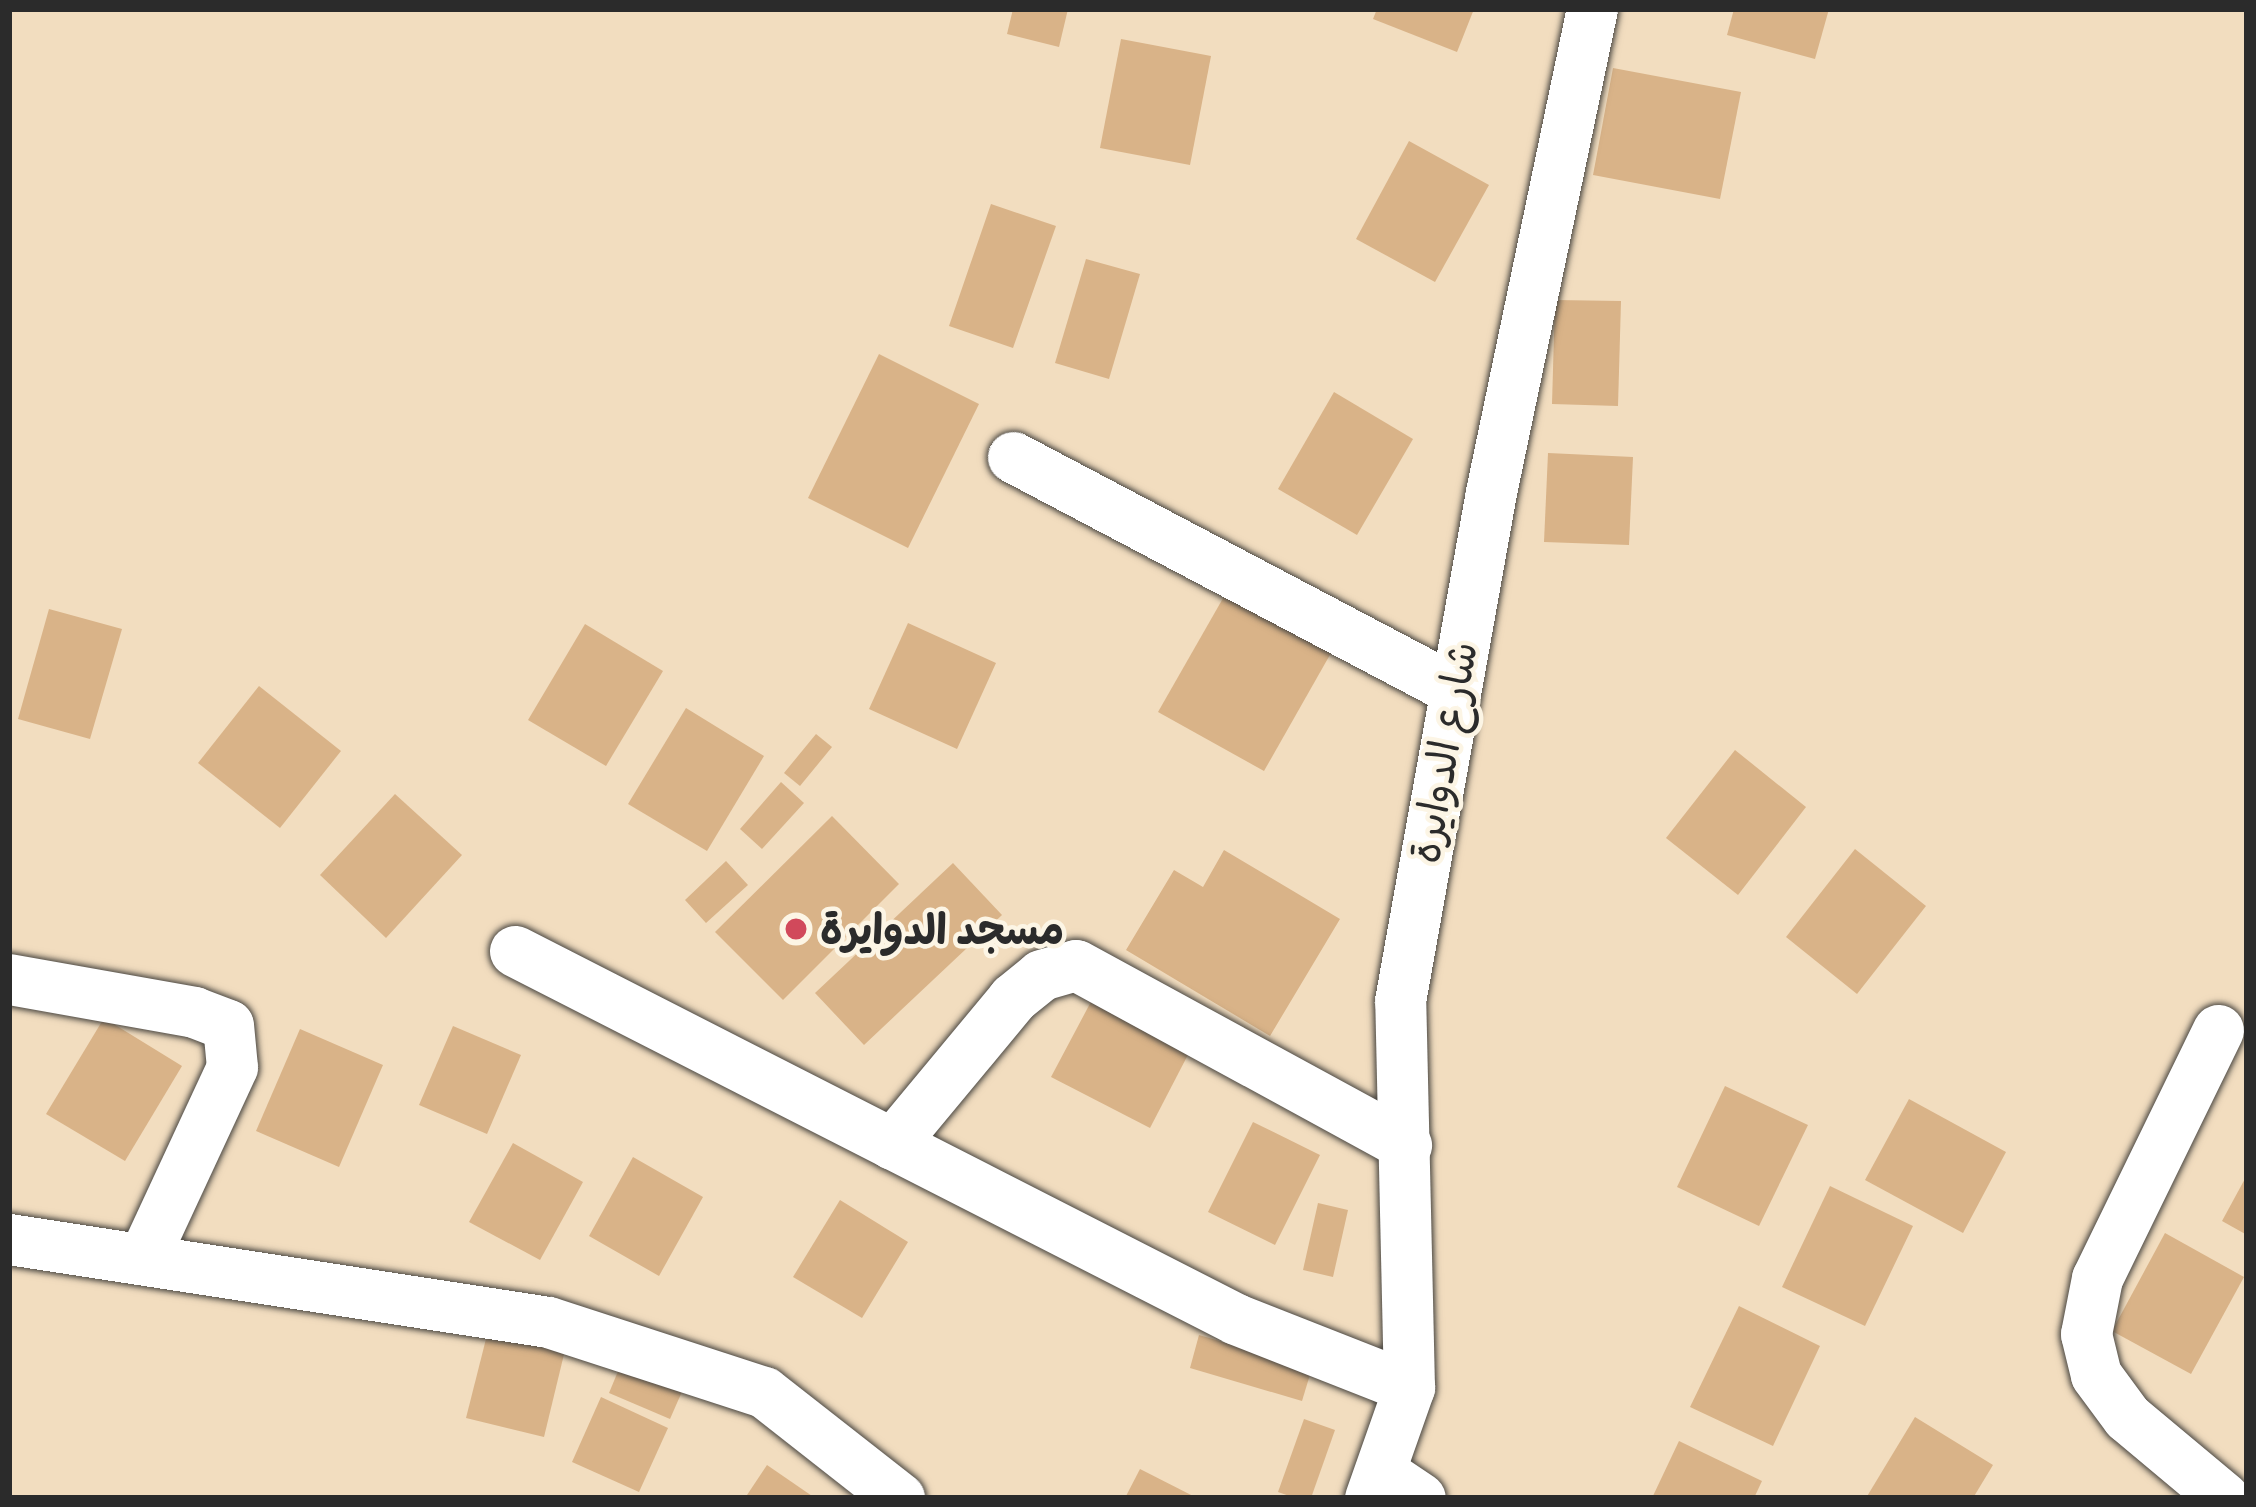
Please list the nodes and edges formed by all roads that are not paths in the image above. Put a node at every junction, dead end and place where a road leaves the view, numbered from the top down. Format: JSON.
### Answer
{"nodes":[{"id":1,"x":1592,"y":9,"type":"edge"},
{"id":2,"x":1013,"y":458,"type":"dead end"},
{"id":3,"x":1454,"y":690,"type":"junction"},
{"id":4,"x":514,"y":951,"type":"dead end"},
{"id":5,"x":9,"y":980,"type":"edge"},
{"id":6,"x":2218,"y":1030,"type":"dead end"},
{"id":7,"x":892,"y":1144,"type":"junction"},
{"id":8,"x":1406,"y":1144,"type":"junction"},
{"id":9,"x":9,"y":1239,"type":"edge"},
{"id":10,"x":144,"y":1257,"type":"junction"},
{"id":11,"x":1409,"y":1387,"type":"junction"},
{"id":12,"x":1392,"y":1490,"type":"edge"},
{"id":13,"x":899,"y":1498,"type":"edge"},
{"id":14,"x":2224,"y":1498,"type":"edge"}],
"edges":[{"from":1,"to":3,"type":"street","name":"شارع الدوايرة"},
{"from":2,"to":3,"type":"street"},
{"from":3,"to":8,"type":"street","name":"شارع الدوايرة"},
{"from":4,"to":7,"type":"street"},
{"from":5,"to":10,"type":"street"},
{"from":6,"to":14,"type":"street"},
{"from":7,"to":8,"type":"street"},
{"from":7,"to":11,"type":"street"},
{"from":8,"to":11,"type":"street","name":"شارع الدوايرة"},
{"from":9,"to":10,"type":"street"},
{"from":10,"to":13,"type":"street"},
{"from":11,"to":12,"type":"street","name":"شارع الدوايرة"}]}
